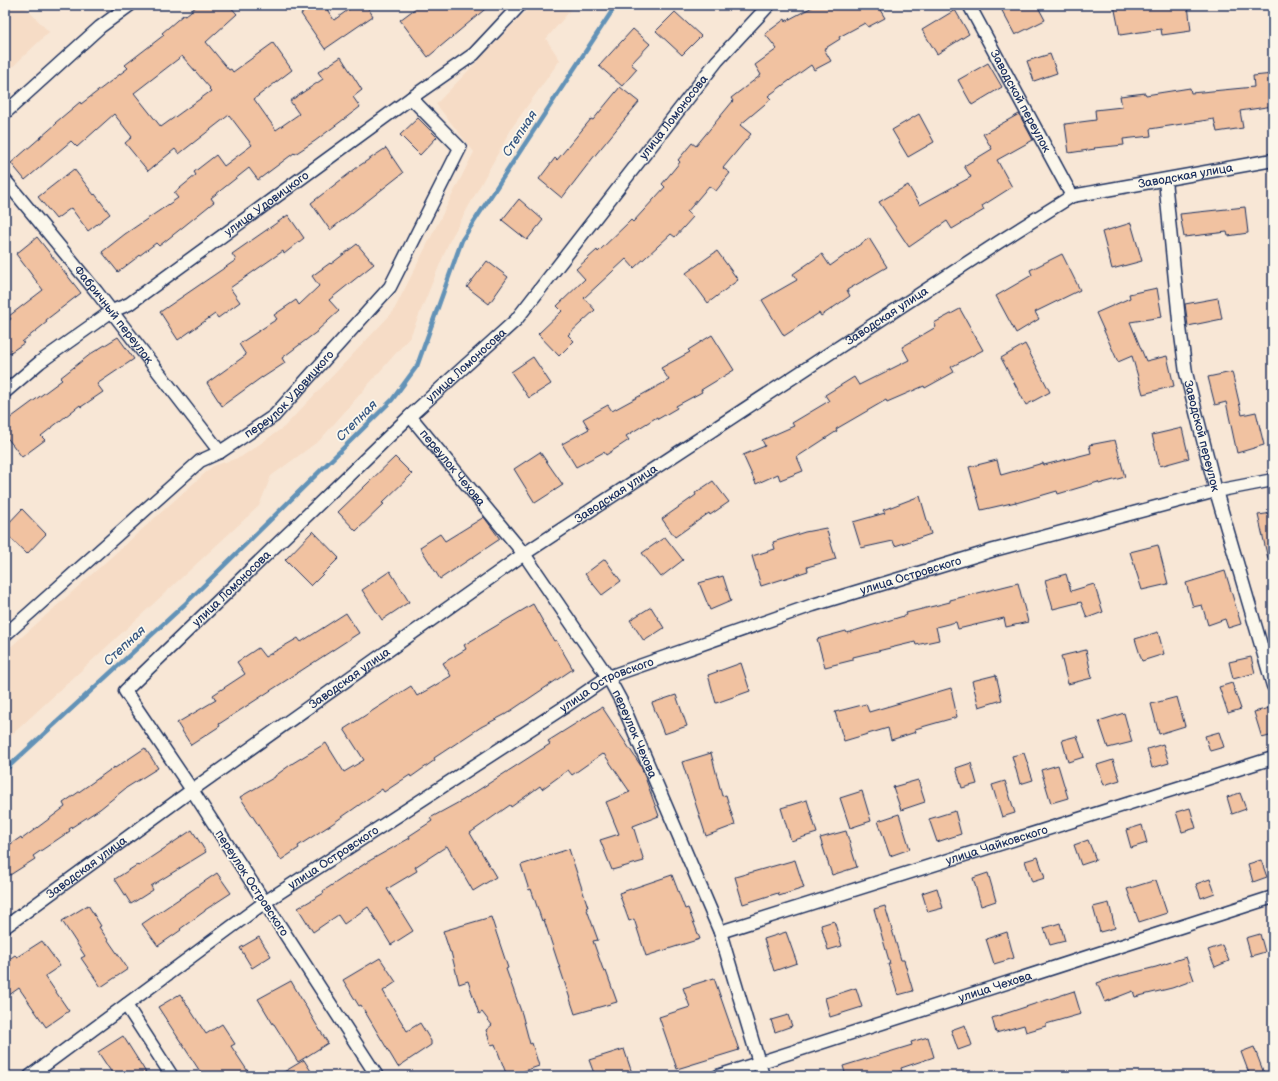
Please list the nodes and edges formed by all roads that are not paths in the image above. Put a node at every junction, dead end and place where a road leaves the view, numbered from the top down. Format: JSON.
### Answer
{"nodes":[{"id":1,"x":130,"y":5,"type":"edge"},
{"id":2,"x":520,"y":5,"type":"edge"},
{"id":3,"x":769,"y":5,"type":"edge"},
{"id":4,"x":969,"y":5,"type":"edge"},
{"id":5,"x":411,"y":98,"type":"junction"},
{"id":6,"x":5,"y":113,"type":"edge"},
{"id":7,"x":1273,"y":160,"type":"edge"},
{"id":8,"x":5,"y":180,"type":"edge"},
{"id":9,"x":1165,"y":180,"type":"junction"},
{"id":10,"x":1072,"y":196,"type":"junction"},
{"id":11,"x":112,"y":311,"type":"junction"},
{"id":12,"x":5,"y":392,"type":"edge"},
{"id":13,"x":410,"y":416,"type":"junction"},
{"id":14,"x":220,"y":452,"type":"junction"},
{"id":15,"x":1273,"y":480,"type":"edge"},
{"id":16,"x":1216,"y":491,"type":"junction"},
{"id":17,"x":524,"y":554,"type":"junction"},
{"id":18,"x":5,"y":635,"type":"edge"},
{"id":19,"x":608,"y":677,"type":"junction"},
{"id":20,"x":1273,"y":686,"type":"edge"},
{"id":21,"x":125,"y":691,"type":"joint"},
{"id":22,"x":1273,"y":758,"type":"edge"},
{"id":23,"x":192,"y":790,"type":"junction"},
{"id":24,"x":1273,"y":897,"type":"edge"},
{"id":25,"x":265,"y":902,"type":"junction"},
{"id":26,"x":5,"y":927,"type":"edge"},
{"id":27,"x":720,"y":932,"type":"junction"},
{"id":28,"x":126,"y":1005,"type":"junction"},
{"id":29,"x":758,"y":1062,"type":"junction"},
{"id":30,"x":30,"y":1076,"type":"edge"},
{"id":31,"x":172,"y":1076,"type":"edge"},
{"id":32,"x":377,"y":1076,"type":"edge"},
{"id":33,"x":718,"y":1076,"type":"edge"},
{"id":34,"x":763,"y":1076,"type":"edge"}],
"edges":[{"from":1,"to":6,"type":"street"},
{"from":2,"to":5,"type":"street","name":"улица Удовицкого"},
{"from":3,"to":13,"type":"street","name":"улица Ломоносова"},
{"from":4,"to":10,"type":"street","name":"Заводской переулок"},
{"from":5,"to":11,"type":"street","name":"улица Удовицкого"},
{"from":5,"to":14,"type":"street","name":"переулок Удовицкого"},
{"from":7,"to":9,"type":"street","name":"Заводская улица"},
{"from":8,"to":11,"type":"street","name":"Фабричный переулок"},
{"from":9,"to":10,"type":"street","name":"Заводская улица"},
{"from":9,"to":16,"type":"street","name":"Заводской переулок"},
{"from":10,"to":17,"type":"street","name":"Заводская улица"},
{"from":11,"to":12,"type":"street","name":"улица Удовицкого"},
{"from":11,"to":14,"type":"street","name":"Фабричный переулок"},
{"from":13,"to":17,"type":"street","name":"переулок Чехова"},
{"from":13,"to":21,"type":"street","name":"улица Ломоносова"},
{"from":14,"to":18,"type":"street","name":"переулок Удовицкого"},
{"from":15,"to":16,"type":"street","name":"улица Островского"},
{"from":16,"to":19,"type":"street","name":"улица Островского"},
{"from":16,"to":20,"type":"street","name":"Заводской переулок"},
{"from":17,"to":19,"type":"street","name":"переулок Чехова"},
{"from":17,"to":23,"type":"street","name":"Заводская улица"},
{"from":19,"to":25,"type":"street","name":"улица Островского"},
{"from":19,"to":27,"type":"street","name":"переулок Чехова"},
{"from":21,"to":23,"type":"street","name":"переулок Островского"},
{"from":22,"to":27,"type":"street","name":"улица Чайковского"},
{"from":23,"to":25,"type":"street","name":"переулок Островского"},
{"from":23,"to":26,"type":"street","name":"Заводская улица"},
{"from":24,"to":29,"type":"street","name":"улица Чехова"},
{"from":25,"to":28,"type":"street","name":"улица Островского"},
{"from":25,"to":32,"type":"street","name":"переулок Островского"},
{"from":27,"to":29,"type":"street","name":"переулок Чехова"},
{"from":28,"to":30,"type":"street","name":"улица Островского"},
{"from":28,"to":31,"type":"street"},
{"from":29,"to":33,"type":"street","name":"улица Чехова"},
{"from":29,"to":34,"type":"street","name":"переулок Чехова"}]}
